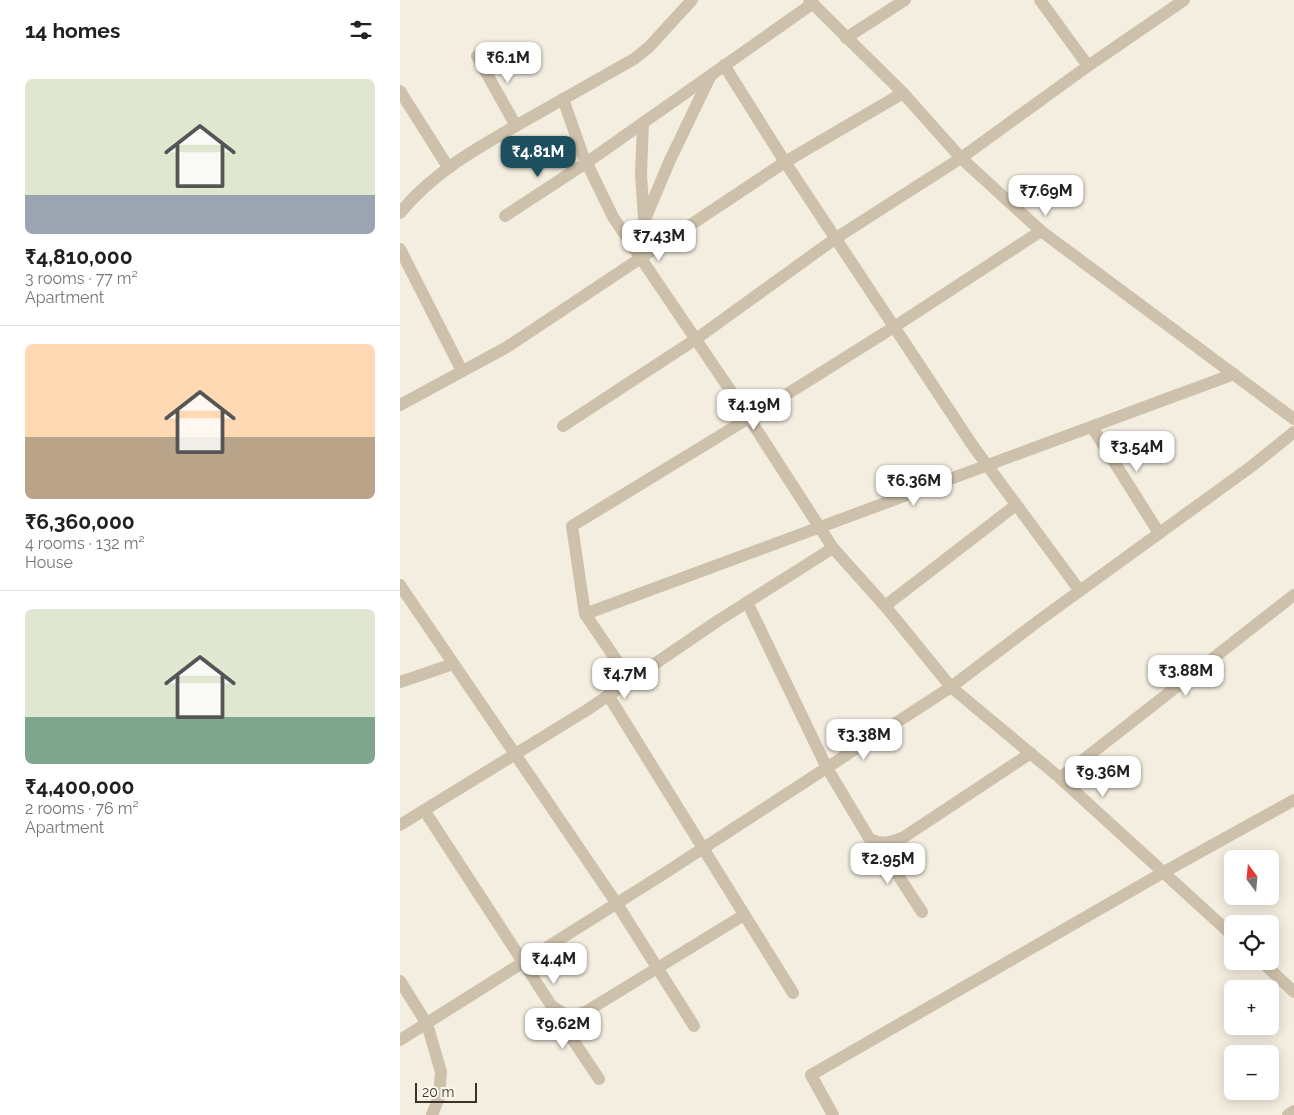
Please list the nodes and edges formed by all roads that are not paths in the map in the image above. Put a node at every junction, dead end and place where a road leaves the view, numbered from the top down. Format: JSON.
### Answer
{"nodes":[{"id":1,"x":692,"y":0,"type":"edge"},
{"id":2,"x":905,"y":0,"type":"edge"},
{"id":3,"x":1040,"y":0,"type":"edge"},
{"id":4,"x":1184,"y":0,"type":"edge"},
{"id":5,"x":811,"y":1,"type":"edge"},
{"id":6,"x":846,"y":38,"type":"junction"},
{"id":7,"x":477,"y":56,"type":"dead end"},
{"id":8,"x":724,"y":65,"type":"junction"},
{"id":9,"x":1088,"y":66,"type":"junction"},
{"id":10,"x":711,"y":75,"type":"junction"},
{"id":11,"x":400,"y":91,"type":"edge"},
{"id":12,"x":903,"y":93,"type":"junction"},
{"id":13,"x":563,"y":99,"type":"junction"},
{"id":14,"x":643,"y":123,"type":"junction"},
{"id":15,"x":516,"y":126,"type":"junction"},
{"id":16,"x":960,"y":158,"type":"junction"},
{"id":17,"x":785,"y":162,"type":"junction"},
{"id":18,"x":586,"y":163,"type":"junction"},
{"id":19,"x":448,"y":167,"type":"junction"},
{"id":20,"x":400,"y":213,"type":"edge"},
{"id":21,"x":505,"y":216,"type":"dead end"},
{"id":22,"x":644,"y":221,"type":"junction"},
{"id":23,"x":1041,"y":231,"type":"junction"},
{"id":24,"x":836,"y":238,"type":"junction"},
{"id":25,"x":400,"y":249,"type":"edge"},
{"id":26,"x":637,"y":253,"type":"junction"},
{"id":27,"x":894,"y":327,"type":"junction"},
{"id":28,"x":696,"y":339,"type":"junction"},
{"id":29,"x":462,"y":371,"type":"junction"},
{"id":30,"x":1234,"y":374,"type":"junction"},
{"id":31,"x":400,"y":406,"type":"edge"},
{"id":32,"x":1292,"y":413,"type":"edge"},
{"id":33,"x":749,"y":418,"type":"junction"},
{"id":34,"x":563,"y":426,"type":"dead end"},
{"id":35,"x":1092,"y":427,"type":"junction"},
{"id":36,"x":1294,"y":432,"type":"edge"},
{"id":37,"x":987,"y":467,"type":"junction"},
{"id":38,"x":1016,"y":505,"type":"junction"},
{"id":39,"x":820,"y":526,"type":"junction"},
{"id":40,"x":1159,"y":533,"type":"junction"},
{"id":41,"x":833,"y":548,"type":"junction"},
{"id":42,"x":400,"y":585,"type":"edge"},
{"id":43,"x":1080,"y":591,"type":"junction"},
{"id":44,"x":1294,"y":595,"type":"edge"},
{"id":45,"x":747,"y":602,"type":"junction"},
{"id":46,"x":885,"y":606,"type":"junction"},
{"id":47,"x":585,"y":614,"type":"junction"},
{"id":48,"x":453,"y":664,"type":"junction"},
{"id":49,"x":630,"y":680,"type":"junction"},
{"id":50,"x":400,"y":682,"type":"edge"},
{"id":51,"x":951,"y":687,"type":"junction"},
{"id":52,"x":608,"y":695,"type":"junction"},
{"id":53,"x":1031,"y":753,"type":"junction"},
{"id":54,"x":515,"y":755,"type":"junction"},
{"id":55,"x":827,"y":768,"type":"junction"},
{"id":56,"x":1060,"y":778,"type":"junction"},
{"id":57,"x":1294,"y":800,"type":"edge"},
{"id":58,"x":424,"y":810,"type":"junction"},
{"id":59,"x":400,"y":825,"type":"edge"},
{"id":60,"x":877,"y":843,"type":"junction"},
{"id":61,"x":703,"y":848,"type":"junction"},
{"id":62,"x":1164,"y":872,"type":"junction"},
{"id":63,"x":617,"y":904,"type":"junction"},
{"id":64,"x":922,"y":912,"type":"dead end"},
{"id":65,"x":744,"y":915,"type":"junction"},
{"id":66,"x":1224,"y":928,"type":"edge"},
{"id":67,"x":524,"y":963,"type":"junction"},
{"id":68,"x":658,"y":969,"type":"junction"},
{"id":69,"x":1271,"y":970,"type":"edge"},
{"id":70,"x":400,"y":981,"type":"edge"},
{"id":71,"x":1294,"y":992,"type":"edge"},
{"id":72,"x":793,"y":993,"type":"dead end"},
{"id":73,"x":551,"y":1006,"type":"junction"},
{"id":74,"x":427,"y":1024,"type":"junction"},
{"id":75,"x":694,"y":1026,"type":"dead end"},
{"id":76,"x":400,"y":1040,"type":"edge"},
{"id":77,"x":599,"y":1079,"type":"dead end"},
{"id":78,"x":1294,"y":1110,"type":"edge"},
{"id":79,"x":432,"y":1115,"type":"edge"},
{"id":80,"x":833,"y":1115,"type":"edge"},
{"id":81,"x":1288,"y":1115,"type":"edge"}],
"edges":[{"from":1,"to":13,"type":"street"},
{"from":2,"to":6,"type":"street"},
{"from":3,"to":9,"type":"street"},
{"from":4,"to":9,"type":"street"},
{"from":5,"to":6,"type":"street"},
{"from":5,"to":8,"type":"street"},
{"from":6,"to":12,"type":"street"},
{"from":7,"to":15,"type":"street"},
{"from":8,"to":10,"type":"street"},
{"from":8,"to":17,"type":"street"},
{"from":9,"to":16,"type":"street"},
{"from":10,"to":14,"type":"street"},
{"from":10,"to":22,"type":"street"},
{"from":11,"to":19,"type":"street"},
{"from":12,"to":16,"type":"street"},
{"from":12,"to":17,"type":"street"},
{"from":13,"to":15,"type":"street"},
{"from":13,"to":18,"type":"street"},
{"from":14,"to":18,"type":"street"},
{"from":14,"to":22,"type":"street"},
{"from":15,"to":19,"type":"street"},
{"from":16,"to":23,"type":"street"},
{"from":16,"to":24,"type":"street"},
{"from":17,"to":24,"type":"street"},
{"from":17,"to":26,"type":"street"},
{"from":18,"to":21,"type":"street"},
{"from":18,"to":26,"type":"street"},
{"from":19,"to":20,"type":"street"},
{"from":22,"to":26,"type":"street"},
{"from":23,"to":27,"type":"street"},
{"from":23,"to":30,"type":"street"},
{"from":24,"to":27,"type":"street"},
{"from":24,"to":28,"type":"street"},
{"from":25,"to":29,"type":"street"},
{"from":26,"to":28,"type":"street"},
{"from":26,"to":29,"type":"street"},
{"from":27,"to":33,"type":"street"},
{"from":27,"to":37,"type":"street"},
{"from":28,"to":33,"type":"street"},
{"from":28,"to":34,"type":"street"},
{"from":29,"to":31,"type":"street"},
{"from":30,"to":32,"type":"street"},
{"from":30,"to":35,"type":"street"},
{"from":33,"to":39,"type":"street"},
{"from":33,"to":47,"type":"street"},
{"from":35,"to":37,"type":"street"},
{"from":35,"to":40,"type":"street"},
{"from":36,"to":40,"type":"street"},
{"from":37,"to":38,"type":"street"},
{"from":37,"to":39,"type":"street"},
{"from":38,"to":43,"type":"street"},
{"from":38,"to":46,"type":"street"},
{"from":39,"to":41,"type":"street"},
{"from":39,"to":47,"type":"street"},
{"from":40,"to":43,"type":"street"},
{"from":41,"to":45,"type":"street"},
{"from":41,"to":46,"type":"street"},
{"from":42,"to":48,"type":"street"},
{"from":43,"to":51,"type":"street"},
{"from":44,"to":56,"type":"street"},
{"from":45,"to":49,"type":"street"},
{"from":45,"to":55,"type":"street"},
{"from":46,"to":51,"type":"street"},
{"from":47,"to":49,"type":"street"},
{"from":48,"to":50,"type":"street"},
{"from":48,"to":54,"type":"street"},
{"from":49,"to":52,"type":"street"},
{"from":51,"to":53,"type":"street"},
{"from":51,"to":55,"type":"street"},
{"from":52,"to":54,"type":"street"},
{"from":52,"to":61,"type":"street"},
{"from":53,"to":56,"type":"street"},
{"from":53,"to":60,"type":"street"},
{"from":54,"to":58,"type":"street"},
{"from":54,"to":63,"type":"street"},
{"from":55,"to":60,"type":"street"},
{"from":55,"to":61,"type":"street"},
{"from":56,"to":62,"type":"street"},
{"from":57,"to":62,"type":"street"},
{"from":58,"to":59,"type":"street"},
{"from":58,"to":67,"type":"street"},
{"from":60,"to":64,"type":"street"},
{"from":61,"to":63,"type":"street"},
{"from":61,"to":65,"type":"street"},
{"from":62,"to":66,"type":"street"},
{"from":62,"to":80,"type":"street"},
{"from":63,"to":67,"type":"street"},
{"from":63,"to":68,"type":"street"},
{"from":65,"to":68,"type":"street"},
{"from":65,"to":72,"type":"street"},
{"from":67,"to":73,"type":"street"},
{"from":67,"to":74,"type":"street"},
{"from":68,"to":73,"type":"street"},
{"from":68,"to":75,"type":"street"},
{"from":69,"to":71,"type":"street"},
{"from":70,"to":74,"type":"street"},
{"from":73,"to":77,"type":"street"},
{"from":74,"to":76,"type":"street"},
{"from":74,"to":79,"type":"street"},
{"from":78,"to":81,"type":"street"}]}
